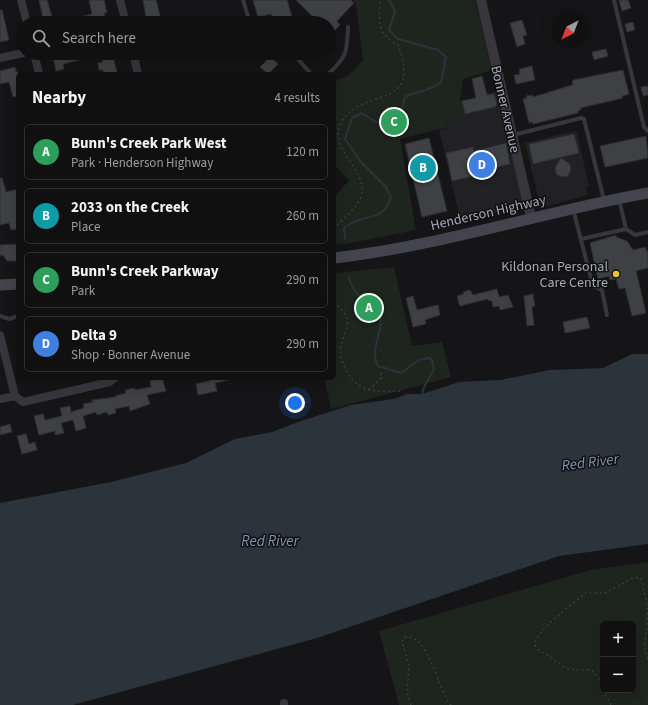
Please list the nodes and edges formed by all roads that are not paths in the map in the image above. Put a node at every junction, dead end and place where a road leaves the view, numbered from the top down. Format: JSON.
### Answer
{"nodes":[{"id":1,"x":21,"y":0,"type":"edge"},
{"id":2,"x":120,"y":0,"type":"edge"},
{"id":3,"x":243,"y":0,"type":"edge"},
{"id":4,"x":480,"y":0,"type":"edge"},
{"id":5,"x":614,"y":0,"type":"edge"},
{"id":6,"x":24,"y":16,"type":"edge"},
{"id":7,"x":124,"y":16,"type":"edge"},
{"id":8,"x":248,"y":16,"type":"edge"},
{"id":9,"x":348,"y":27,"type":"dead end"},
{"id":10,"x":16,"y":55,"type":"edge"},
{"id":11,"x":0,"y":58,"type":"edge"},
{"id":12,"x":36,"y":60,"type":"edge"},
{"id":13,"x":135,"y":60,"type":"edge"},
{"id":14,"x":299,"y":60,"type":"edge"},
{"id":15,"x":39,"y":72,"type":"edge"},
{"id":16,"x":138,"y":72,"type":"edge"},
{"id":17,"x":309,"y":72,"type":"edge"},
{"id":18,"x":330,"y":72,"type":"edge"},
{"id":19,"x":648,"y":131,"type":"edge"},
{"id":20,"x":513,"y":135,"type":"junction"},
{"id":21,"x":648,"y":193,"type":"edge"},
{"id":22,"x":619,"y":198,"type":"junction"},
{"id":23,"x":604,"y":200,"type":"junction"},
{"id":24,"x":573,"y":208,"type":"junction"},
{"id":25,"x":532,"y":217,"type":"junction"},
{"id":26,"x":626,"y":229,"type":"junction"},
{"id":27,"x":648,"y":232,"type":"edge"},
{"id":28,"x":581,"y":239,"type":"junction"},
{"id":29,"x":336,"y":258,"type":"edge"},
{"id":30,"x":16,"y":284,"type":"edge"},
{"id":31,"x":0,"y":285,"type":"edge"},
{"id":32,"x":607,"y":315,"type":"dead end"},
{"id":33,"x":0,"y":316,"type":"edge"},
{"id":34,"x":16,"y":317,"type":"edge"},
{"id":35,"x":0,"y":335,"type":"edge"},
{"id":36,"x":112,"y":380,"type":"edge"},
{"id":37,"x":15,"y":396,"type":"junction"},
{"id":38,"x":0,"y":399,"type":"edge"}],
"edges":[{"from":1,"to":6,"type":"street"},
{"from":2,"to":7,"type":"street"},
{"from":3,"to":8,"type":"lane"},
{"from":4,"to":20,"type":"street","name":"Bonner Avenue"},
{"from":5,"to":19,"type":"lane"},
{"from":9,"to":18,"type":"lane"},
{"from":10,"to":11,"type":"street"},
{"from":12,"to":15,"type":"street"},
{"from":13,"to":16,"type":"street"},
{"from":14,"to":17,"type":"lane"},
{"from":20,"to":23,"type":"lane"},
{"from":20,"to":25,"type":"street","name":"Bonner Avenue"},
{"from":21,"to":22,"type":"main road","name":"Henderson Highway"},
{"from":22,"to":23,"type":"main road","name":"Henderson Highway"},
{"from":22,"to":26,"type":"lane"},
{"from":23,"to":24,"type":"main road","name":"Henderson Highway"},
{"from":24,"to":25,"type":"main road","name":"Henderson Highway"},
{"from":24,"to":28,"type":"lane"},
{"from":25,"to":29,"type":"main road","name":"Henderson Highway"},
{"from":26,"to":27,"type":"lane"},
{"from":26,"to":28,"type":"lane"},
{"from":28,"to":32,"type":"lane"},
{"from":30,"to":31,"type":"main road"},
{"from":33,"to":34,"type":"lane"},
{"from":35,"to":37,"type":"street"},
{"from":36,"to":37,"type":"street"},
{"from":37,"to":38,"type":"street"}]}
